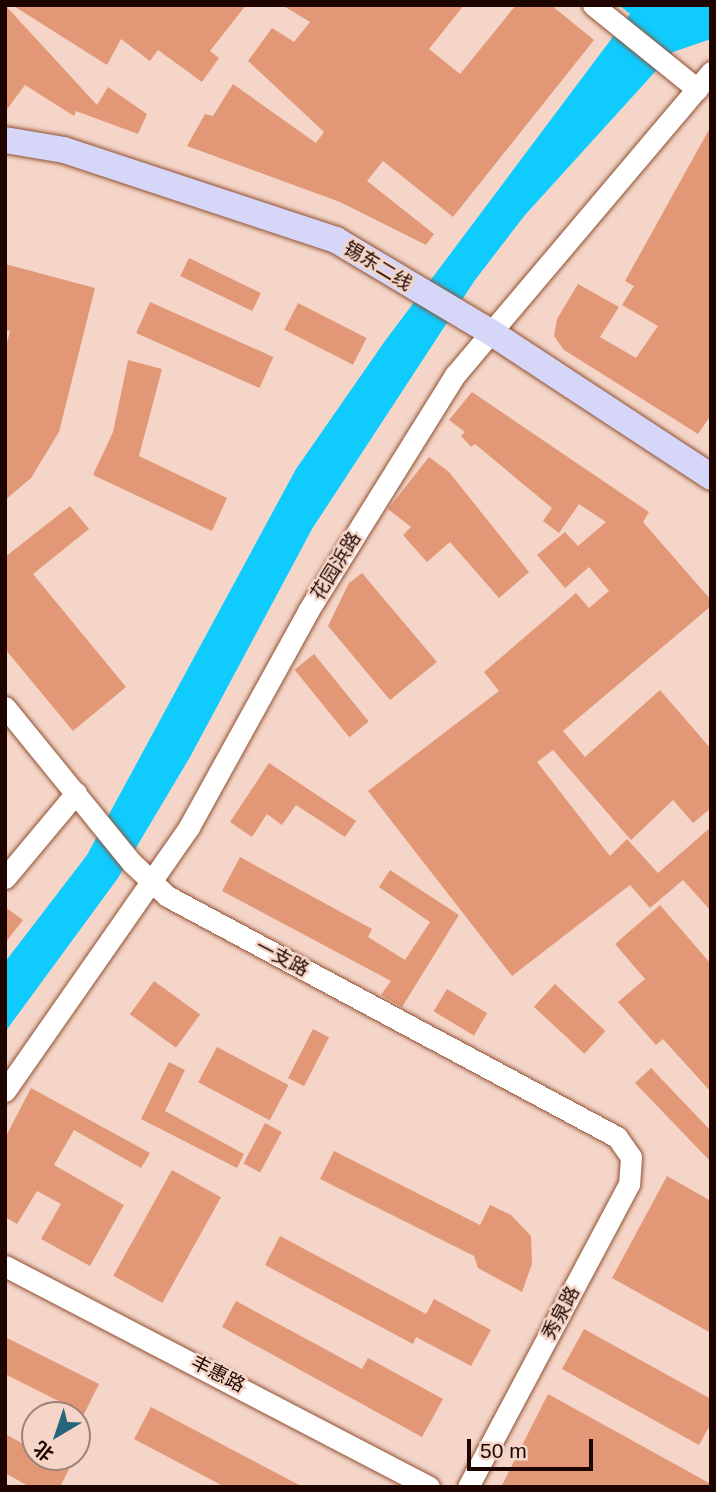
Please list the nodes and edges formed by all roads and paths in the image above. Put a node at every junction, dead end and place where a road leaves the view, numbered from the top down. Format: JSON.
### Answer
{"nodes":[{"id":1,"x":593,"y":5,"type":"edge"},
{"id":2,"x":704,"y":80,"type":"edge"},
{"id":3,"x":5,"y":140,"type":"edge"},
{"id":4,"x":492,"y":333,"type":"junction"},
{"id":5,"x":711,"y":477,"type":"edge"},
{"id":6,"x":5,"y":707,"type":"edge"},
{"id":7,"x":83,"y":801,"type":"junction"},
{"id":8,"x":5,"y":878,"type":"edge"},
{"id":9,"x":152,"y":882,"type":"junction"},
{"id":10,"x":5,"y":1091,"type":"edge"},
{"id":11,"x":617,"y":1137,"type":"joint"},
{"id":12,"x":5,"y":1266,"type":"edge"},
{"id":13,"x":429,"y":1487,"type":"edge"},
{"id":14,"x":468,"y":1487,"type":"edge"}],
"edges":[{"from":1,"to":2,"type":"street"},
{"from":2,"to":4,"type":"street","name":"花园浜路"},
{"from":3,"to":4,"type":"main road","name":"锡东二线"},
{"from":4,"to":5,"type":"main road","name":"锡东二线"},
{"from":4,"to":9,"type":"street","name":"花园浜路"},
{"from":6,"to":7,"type":"street","name":"一支路"},
{"from":7,"to":8,"type":"street"},
{"from":7,"to":9,"type":"street","name":"一支路"},
{"from":9,"to":10,"type":"street","name":"花园浜路"},
{"from":9,"to":11,"type":"street","name":"一支路"},
{"from":11,"to":14,"type":"street","name":"秀泉路"},
{"from":12,"to":13,"type":"street","name":"丰惠路"}]}
